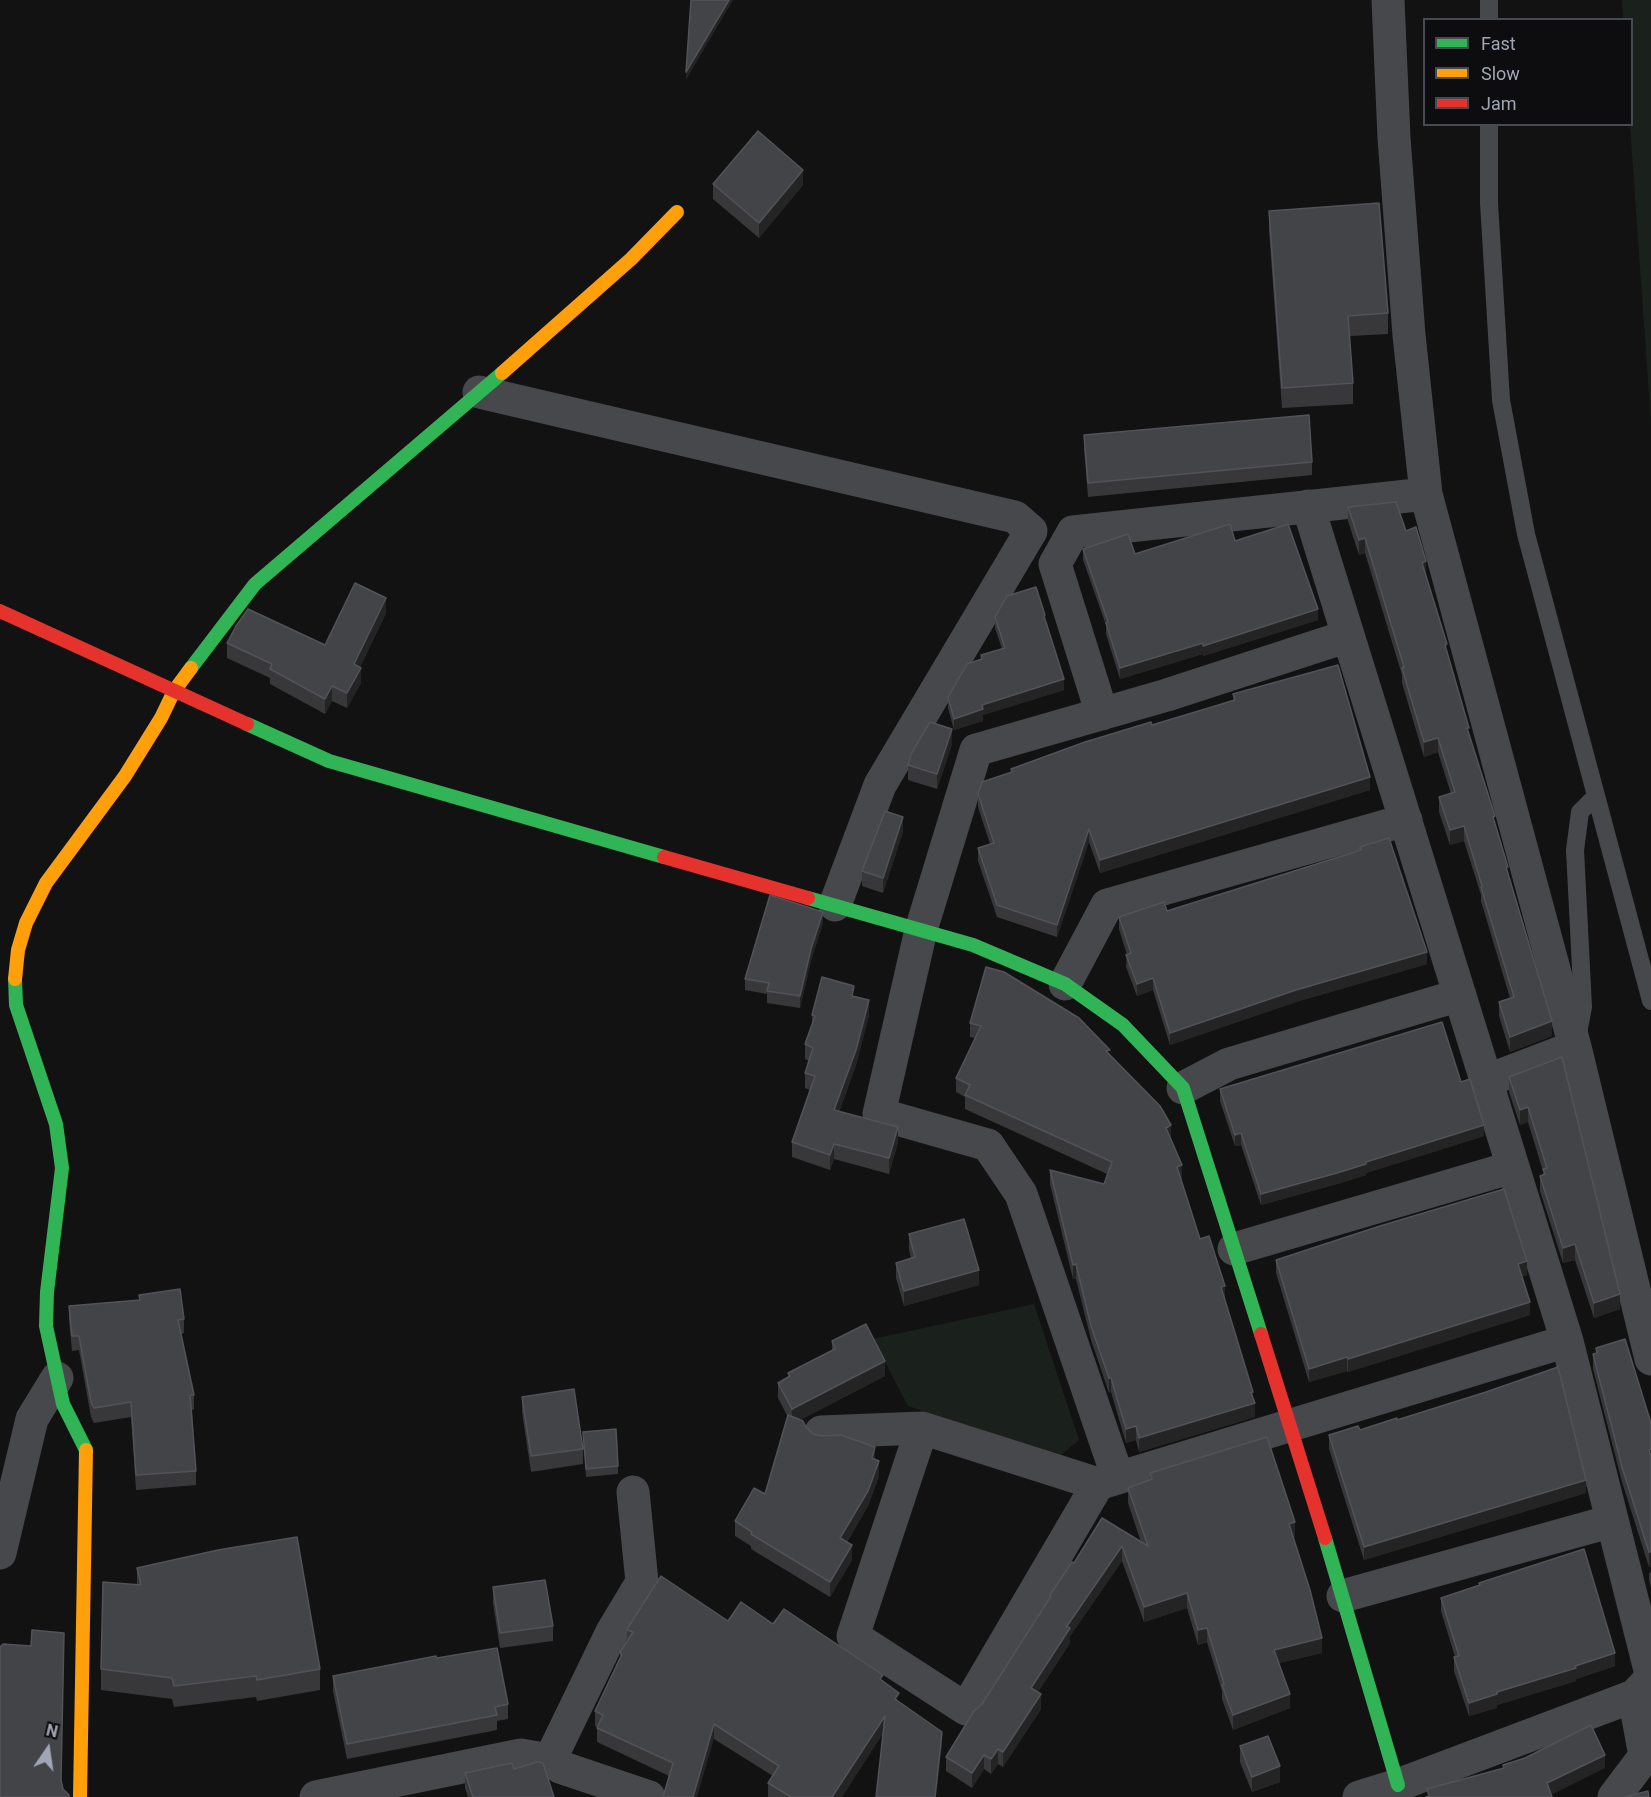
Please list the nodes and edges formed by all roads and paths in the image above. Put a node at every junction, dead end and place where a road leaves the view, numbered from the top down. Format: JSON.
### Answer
{"nodes":[{"id":1,"x":1388,"y":0,"type":"edge"},
{"id":2,"x":1489,"y":0,"type":"edge"},
{"id":3,"x":1489,"y":18,"type":"edge"},
{"id":4,"x":1489,"y":126,"type":"edge"},
{"id":5,"x":677,"y":212,"type":"dead end"},
{"id":6,"x":479,"y":392,"type":"junction"},
{"id":7,"x":1426,"y":494,"type":"junction"},
{"id":8,"x":1308,"y":506,"type":"junction"},
{"id":9,"x":1031,"y":531,"type":"junction"},
{"id":10,"x":1073,"y":532,"type":"junction"},
{"id":11,"x":0,"y":611,"type":"edge"},
{"id":12,"x":1348,"y":636,"type":"junction"},
{"id":13,"x":174,"y":691,"type":"junction"},
{"id":14,"x":1102,"y":714,"type":"junction"},
{"id":15,"x":1596,"y":796,"type":"junction"},
{"id":16,"x":1406,"y":820,"type":"junction"},
{"id":17,"x":835,"y":905,"type":"junction"},
{"id":18,"x":921,"y":930,"type":"junction"},
{"id":19,"x":1065,"y":984,"type":"junction"},
{"id":20,"x":1460,"y":995,"type":"junction"},
{"id":21,"x":1651,"y":1001,"type":"edge"},
{"id":22,"x":1575,"y":1047,"type":"junction"},
{"id":23,"x":1486,"y":1082,"type":"junction"},
{"id":24,"x":1183,"y":1088,"type":"junction"},
{"id":25,"x":1513,"y":1167,"type":"junction"},
{"id":26,"x":1234,"y":1249,"type":"junction"},
{"id":27,"x":1567,"y":1341,"type":"junction"},
{"id":28,"x":1651,"y":1359,"type":"edge"},
{"id":29,"x":57,"y":1378,"type":"junction"},
{"id":30,"x":1290,"y":1425,"type":"junction"},
{"id":31,"x":922,"y":1428,"type":"junction"},
{"id":32,"x":821,"y":1432,"type":"dead end"},
{"id":33,"x":1108,"y":1481,"type":"junction"},
{"id":34,"x":633,"y":1492,"type":"dead end"},
{"id":35,"x":1612,"y":1521,"type":"junction"},
{"id":36,"x":1,"y":1549,"type":"edge"},
{"id":37,"x":1343,"y":1596,"type":"junction"},
{"id":38,"x":1645,"y":1683,"type":"edge"},
{"id":39,"x":560,"y":1775,"type":"edge"},
{"id":40,"x":1398,"y":1785,"type":"junction"},
{"id":41,"x":81,"y":1797,"type":"edge"},
{"id":42,"x":316,"y":1797,"type":"edge"},
{"id":43,"x":649,"y":1797,"type":"edge"},
{"id":44,"x":1359,"y":1797,"type":"edge"},
{"id":45,"x":1614,"y":1797,"type":"edge"}],
"edges":[{"from":1,"to":7,"type":"street"},
{"from":2,"to":3,"type":"lane"},
{"from":4,"to":15,"type":"lane"},
{"from":5,"to":6,"type":"street"},
{"from":6,"to":9,"type":"street"},
{"from":6,"to":13,"type":"street"},
{"from":7,"to":8,"type":"street"},
{"from":7,"to":22,"type":"street"},
{"from":8,"to":10,"type":"street"},
{"from":8,"to":12,"type":"street"},
{"from":9,"to":10,"type":"street"},
{"from":9,"to":17,"type":"street"},
{"from":10,"to":14,"type":"street"},
{"from":11,"to":13,"type":"street"},
{"from":12,"to":14,"type":"street"},
{"from":12,"to":16,"type":"street"},
{"from":13,"to":17,"type":"street"},
{"from":13,"to":29,"type":"street"},
{"from":14,"to":18,"type":"street"},
{"from":15,"to":21,"type":"lane"},
{"from":15,"to":22,"type":"lane"},
{"from":16,"to":19,"type":"street"},
{"from":16,"to":20,"type":"street"},
{"from":17,"to":18,"type":"street"},
{"from":18,"to":19,"type":"street"},
{"from":18,"to":33,"type":"street"},
{"from":19,"to":24,"type":"street"},
{"from":20,"to":23,"type":"street"},
{"from":20,"to":24,"type":"street"},
{"from":22,"to":23,"type":"street"},
{"from":22,"to":28,"type":"street"},
{"from":23,"to":25,"type":"street"},
{"from":24,"to":26,"type":"street"},
{"from":25,"to":26,"type":"street"},
{"from":25,"to":27,"type":"street"},
{"from":26,"to":30,"type":"street"},
{"from":27,"to":30,"type":"street"},
{"from":27,"to":35,"type":"street"},
{"from":29,"to":36,"type":"street"},
{"from":29,"to":41,"type":"street"},
{"from":30,"to":33,"type":"street"},
{"from":30,"to":37,"type":"street"},
{"from":31,"to":32,"type":"street"},
{"from":31,"to":33,"type":"street"},
{"from":31,"to":33,"type":"street"},
{"from":34,"to":39,"type":"street"},
{"from":35,"to":37,"type":"street"},
{"from":35,"to":38,"type":"street"},
{"from":37,"to":40,"type":"street"},
{"from":38,"to":40,"type":"street"},
{"from":38,"to":45,"type":"street"},
{"from":39,"to":42,"type":"street"},
{"from":39,"to":43,"type":"street"},
{"from":40,"to":44,"type":"street"}]}
